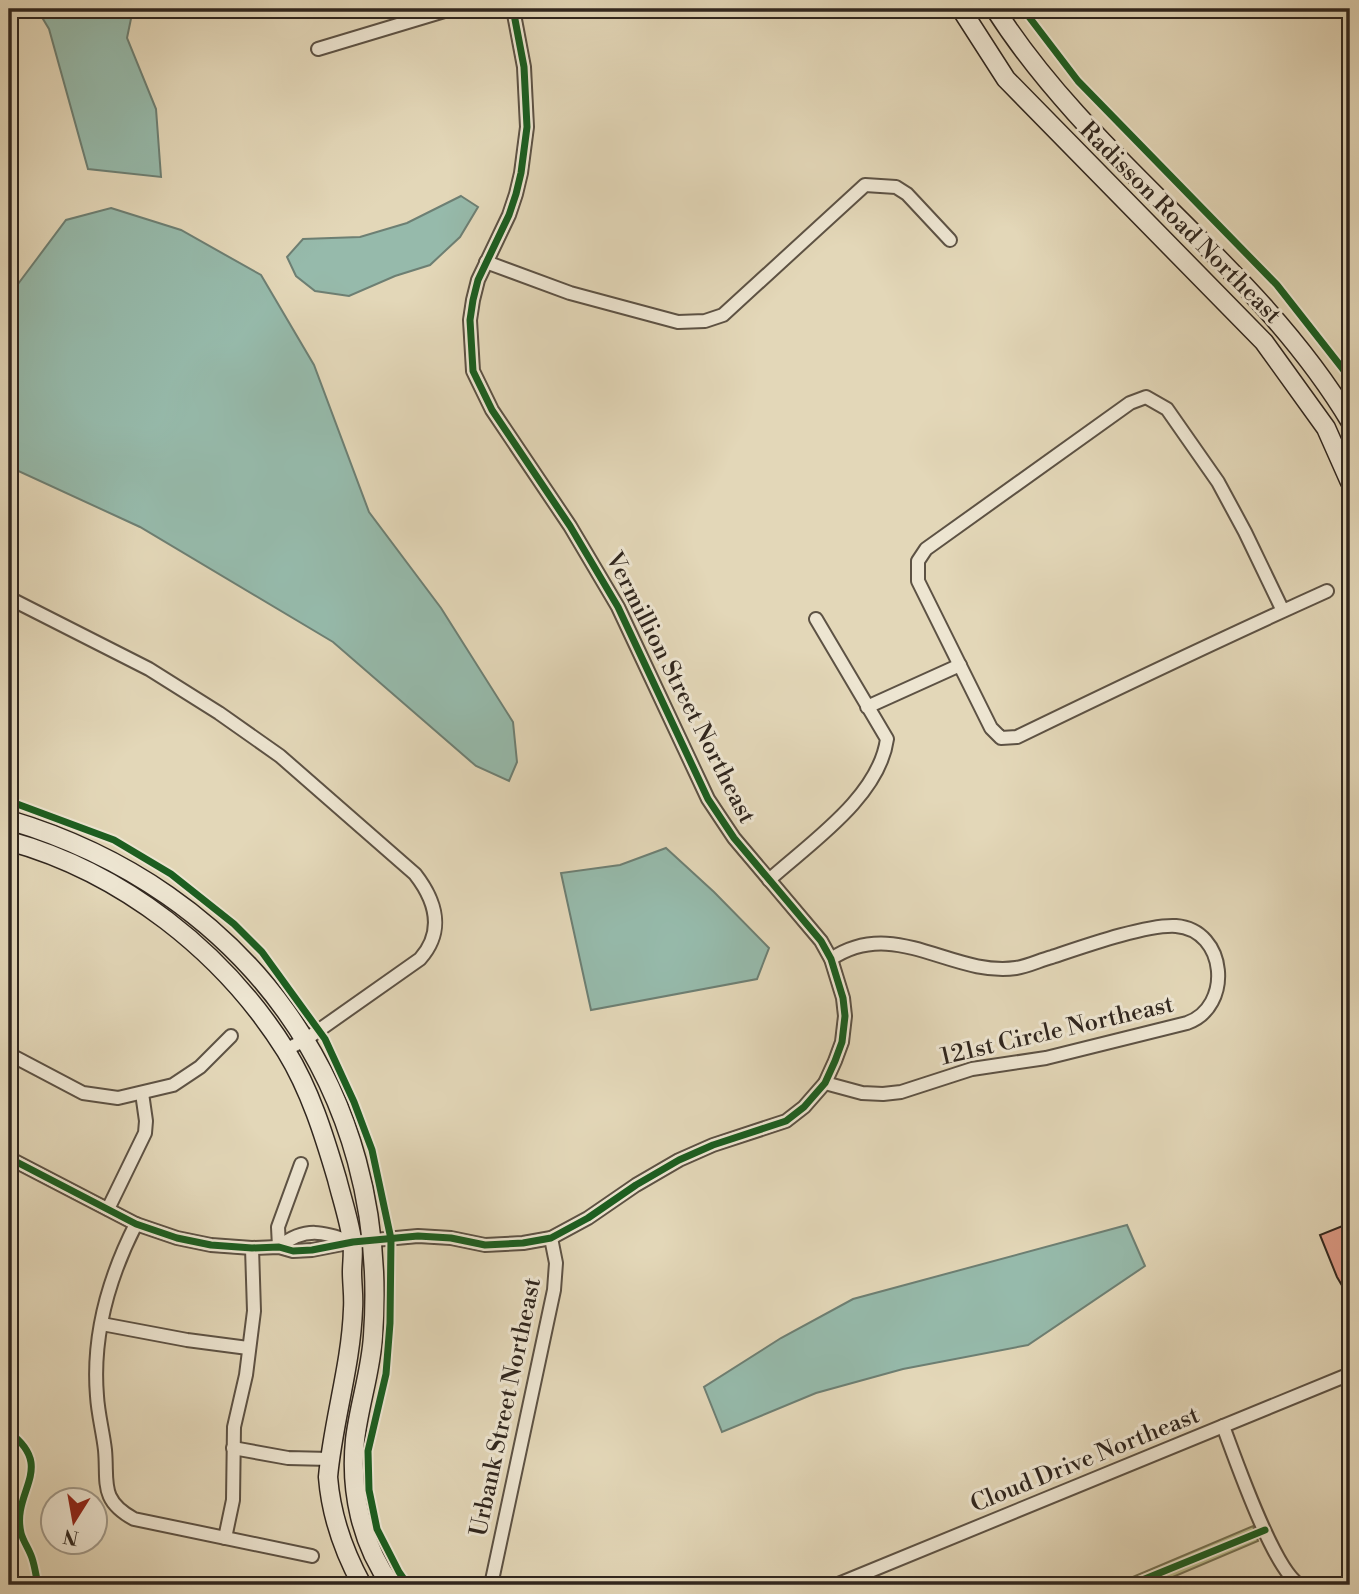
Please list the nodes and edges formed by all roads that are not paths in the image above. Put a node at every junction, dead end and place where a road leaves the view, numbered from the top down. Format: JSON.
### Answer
{"nodes":[{"id":1,"x":451,"y":9,"type":"edge"},
{"id":2,"x":513,"y":9,"type":"edge"},
{"id":3,"x":961,"y":9,"type":"edge"},
{"id":4,"x":995,"y":9,"type":"edge"},
{"id":5,"x":318,"y":49,"type":"dead end"},
{"id":6,"x":950,"y":240,"type":"dead end"},
{"id":7,"x":486,"y":262,"type":"junction"},
{"id":8,"x":1350,"y":421,"type":"edge"},
{"id":9,"x":1350,"y":482,"type":"edge"},
{"id":10,"x":1327,"y":591,"type":"dead end"},
{"id":11,"x":9,"y":598,"type":"edge"},
{"id":12,"x":1283,"y":611,"type":"junction"},
{"id":13,"x":816,"y":619,"type":"dead end"},
{"id":14,"x":960,"y":665,"type":"junction"},
{"id":15,"x":867,"y":707,"type":"junction"},
{"id":16,"x":9,"y":820,"type":"edge"},
{"id":17,"x":9,"y":841,"type":"edge"},
{"id":18,"x":769,"y":880,"type":"junction"},
{"id":19,"x":831,"y":959,"type":"junction"},
{"id":20,"x":231,"y":1036,"type":"dead end"},
{"id":21,"x":304,"y":1040,"type":"junction"},
{"id":22,"x":285,"y":1050,"type":"junction"},
{"id":23,"x":9,"y":1054,"type":"edge"},
{"id":24,"x":825,"y":1083,"type":"junction"},
{"id":25,"x":142,"y":1093,"type":"junction"},
{"id":26,"x":9,"y":1158,"type":"edge"},
{"id":27,"x":301,"y":1164,"type":"dead end"},
{"id":28,"x":108,"y":1209,"type":"junction"},
{"id":29,"x":136,"y":1224,"type":"junction"},
{"id":30,"x":551,"y":1238,"type":"junction"},
{"id":31,"x":372,"y":1241,"type":"junction"},
{"id":32,"x":353,"y":1242,"type":"junction"},
{"id":33,"x":279,"y":1247,"type":"junction"},
{"id":34,"x":252,"y":1248,"type":"junction"},
{"id":35,"x":102,"y":1324,"type":"junction"},
{"id":36,"x":248,"y":1348,"type":"junction"},
{"id":37,"x":1350,"y":1374,"type":"edge"},
{"id":38,"x":1223,"y":1426,"type":"junction"},
{"id":39,"x":233,"y":1448,"type":"junction"},
{"id":40,"x":330,"y":1459,"type":"junction"},
{"id":41,"x":225,"y":1538,"type":"junction"},
{"id":42,"x":312,"y":1556,"type":"dead end"},
{"id":43,"x":362,"y":1585,"type":"edge"},
{"id":44,"x":391,"y":1585,"type":"edge"},
{"id":45,"x":491,"y":1585,"type":"edge"},
{"id":46,"x":836,"y":1585,"type":"edge"},
{"id":47,"x":1300,"y":1585,"type":"edge"}],
"edges":[{"from":1,"to":5,"type":"street"},
{"from":2,"to":7,"type":"street","name":"Vermillion Street Northeast"},
{"from":3,"to":9,"type":"street","name":"Radisson Road Northeast"},
{"from":4,"to":8,"type":"street","name":"Radisson Road Northeast"},
{"from":6,"to":7,"type":"street"},
{"from":7,"to":18,"type":"street","name":"Vermillion Street Northeast"},
{"from":10,"to":12,"type":"street"},
{"from":11,"to":21,"type":"street"},
{"from":12,"to":14,"type":"street"},
{"from":12,"to":14,"type":"street"},
{"from":13,"to":15,"type":"street"},
{"from":14,"to":15,"type":"street"},
{"from":15,"to":18,"type":"street"},
{"from":16,"to":21,"type":"street"},
{"from":17,"to":22,"type":"street"},
{"from":18,"to":19,"type":"street","name":"Vermillion Street Northeast"},
{"from":19,"to":24,"type":"street","name":"Vermillion Street Northeast"},
{"from":19,"to":24,"type":"street","name":"121st Circle Northeast"},
{"from":20,"to":25,"type":"street"},
{"from":21,"to":22,"type":"street"},
{"from":21,"to":31,"type":"street"},
{"from":22,"to":32,"type":"street"},
{"from":23,"to":25,"type":"street"},
{"from":24,"to":30,"type":"street","name":"Vermillion Street Northeast"},
{"from":25,"to":28,"type":"street"},
{"from":26,"to":28,"type":"street"},
{"from":27,"to":33,"type":"street"},
{"from":28,"to":29,"type":"street"},
{"from":29,"to":34,"type":"street"},
{"from":29,"to":35,"type":"street"},
{"from":30,"to":31,"type":"street","name":"Vermillion Street Northeast"},
{"from":30,"to":45,"type":"street","name":"Urbank Street Northeast"},
{"from":31,"to":32,"type":"street","name":"Vermillion Street Northeast"},
{"from":31,"to":44,"type":"street"},
{"from":32,"to":33,"type":"street","name":"Vermillion Street Northeast"},
{"from":32,"to":40,"type":"street"},
{"from":33,"to":34,"type":"street"},
{"from":34,"to":36,"type":"street"},
{"from":35,"to":36,"type":"street"},
{"from":35,"to":41,"type":"street"},
{"from":36,"to":39,"type":"street"},
{"from":37,"to":38,"type":"street","name":"Cloud Drive Northeast"},
{"from":38,"to":46,"type":"street","name":"Cloud Drive Northeast"},
{"from":38,"to":47,"type":"street"},
{"from":39,"to":40,"type":"street"},
{"from":39,"to":41,"type":"street"},
{"from":40,"to":43,"type":"street"},
{"from":41,"to":42,"type":"street"}]}
